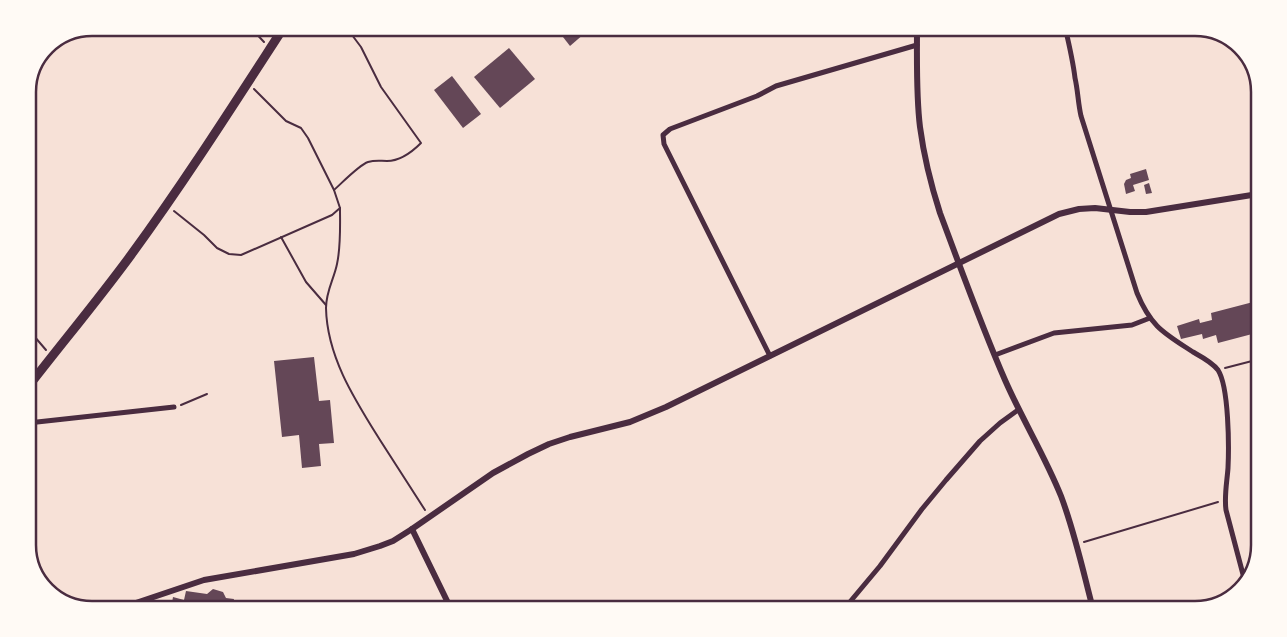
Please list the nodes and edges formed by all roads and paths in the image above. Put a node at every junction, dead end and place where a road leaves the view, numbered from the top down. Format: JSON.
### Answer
{"nodes":[{"id":1,"x":258,"y":36,"type":"edge"},
{"id":2,"x":279,"y":36,"type":"edge"},
{"id":3,"x":352,"y":36,"type":"edge"},
{"id":4,"x":916,"y":36,"type":"edge"},
{"id":5,"x":1067,"y":36,"type":"edge"},
{"id":6,"x":917,"y":45,"type":"junction"},
{"id":7,"x":270,"y":49,"type":"junction"},
{"id":8,"x":248,"y":84,"type":"junction"},
{"id":9,"x":334,"y":190,"type":"junction"},
{"id":10,"x":1251,"y":195,"type":"edge"},
{"id":11,"x":167,"y":205,"type":"junction"},
{"id":12,"x":340,"y":208,"type":"junction"},
{"id":13,"x":1111,"y":210,"type":"junction"},
{"id":14,"x":281,"y":238,"type":"junction"},
{"id":15,"x":959,"y":262,"type":"junction"},
{"id":16,"x":326,"y":305,"type":"junction"},
{"id":17,"x":1150,"y":318,"type":"junction"},
{"id":18,"x":36,"y":338,"type":"edge"},
{"id":19,"x":995,"y":355,"type":"junction"},
{"id":20,"x":52,"y":356,"type":"junction"},
{"id":21,"x":770,"y":356,"type":"junction"},
{"id":22,"x":1251,"y":361,"type":"edge"},
{"id":23,"x":1218,"y":370,"type":"junction"},
{"id":24,"x":36,"y":377,"type":"edge"},
{"id":25,"x":207,"y":394,"type":"dead end"},
{"id":26,"x":174,"y":407,"type":"joint"},
{"id":27,"x":1018,"y":410,"type":"junction"},
{"id":28,"x":36,"y":422,"type":"edge"},
{"id":29,"x":1225,"y":500,"type":"junction"},
{"id":30,"x":429,"y":518,"type":"junction"},
{"id":31,"x":412,"y":529,"type":"junction"},
{"id":32,"x":1076,"y":544,"type":"junction"},
{"id":33,"x":1243,"y":573,"type":"edge"},
{"id":34,"x":144,"y":601,"type":"edge"},
{"id":35,"x":447,"y":601,"type":"edge"},
{"id":36,"x":851,"y":601,"type":"edge"},
{"id":37,"x":1091,"y":601,"type":"edge"}],
"edges":[{"from":1,"to":7,"type":"path"},
{"from":2,"to":7,"type":"main road"},
{"from":3,"to":9,"type":"path"},
{"from":4,"to":6,"type":"street"},
{"from":5,"to":13,"type":"street"},
{"from":6,"to":15,"type":"street"},
{"from":6,"to":21,"type":"street"},
{"from":7,"to":8,"type":"main road"},
{"from":8,"to":9,"type":"path"},
{"from":8,"to":11,"type":"main road"},
{"from":9,"to":12,"type":"path"},
{"from":10,"to":13,"type":"street"},
{"from":11,"to":14,"type":"path"},
{"from":11,"to":20,"type":"main road"},
{"from":12,"to":14,"type":"path"},
{"from":12,"to":16,"type":"path"},
{"from":13,"to":15,"type":"street"},
{"from":13,"to":17,"type":"street"},
{"from":14,"to":16,"type":"path"},
{"from":15,"to":19,"type":"street"},
{"from":15,"to":21,"type":"street"},
{"from":16,"to":30,"type":"path"},
{"from":17,"to":19,"type":"street"},
{"from":17,"to":23,"type":"street"},
{"from":18,"to":20,"type":"path"},
{"from":19,"to":27,"type":"street"},
{"from":20,"to":24,"type":"main road"},
{"from":21,"to":30,"type":"street"},
{"from":22,"to":23,"type":"path"},
{"from":23,"to":29,"type":"street"},
{"from":25,"to":26,"type":"path"},
{"from":26,"to":28,"type":"street"},
{"from":27,"to":32,"type":"street"},
{"from":27,"to":36,"type":"street"},
{"from":29,"to":32,"type":"path"},
{"from":29,"to":33,"type":"street"},
{"from":30,"to":31,"type":"street"},
{"from":31,"to":34,"type":"street"},
{"from":31,"to":35,"type":"street"},
{"from":32,"to":37,"type":"street"}]}
